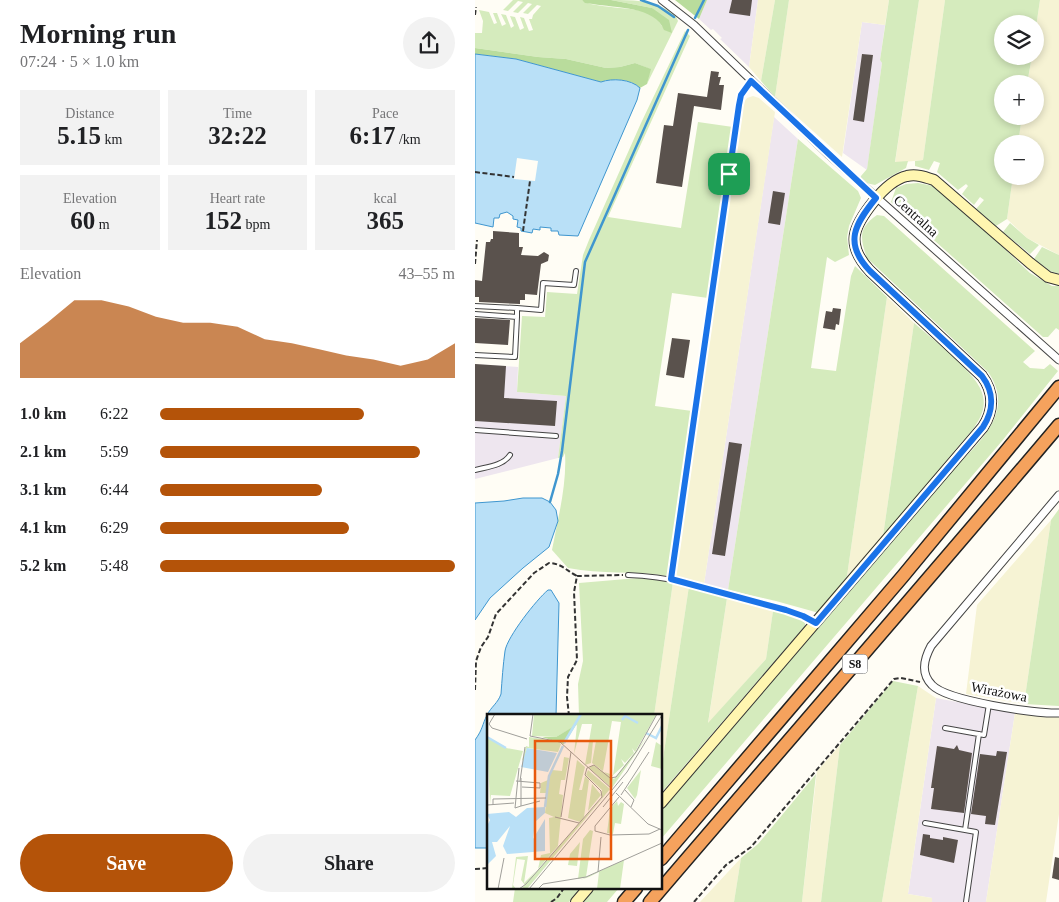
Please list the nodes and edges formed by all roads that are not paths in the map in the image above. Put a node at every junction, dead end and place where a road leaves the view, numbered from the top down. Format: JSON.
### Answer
{"nodes":[{"id":1,"x":662,"y":0,"type":"edge"},
{"id":2,"x":751,"y":81,"type":"junction"},
{"id":3,"x":876,"y":198,"type":"junction"},
{"id":4,"x":576,"y":271,"type":"dead end"},
{"id":5,"x":1059,"y":280,"type":"edge"},
{"id":6,"x":475,"y":306,"type":"edge"},
{"id":7,"x":517,"y":308,"type":"junction"},
{"id":8,"x":475,"y":314,"type":"edge"},
{"id":9,"x":517,"y":317,"type":"junction"},
{"id":10,"x":475,"y":355,"type":"edge"},
{"id":11,"x":1057,"y":358,"type":"edge"},
{"id":12,"x":1059,"y":387,"type":"edge"},
{"id":13,"x":1059,"y":425,"type":"edge"},
{"id":14,"x":475,"y":430,"type":"edge"},
{"id":15,"x":556,"y":436,"type":"dead end"},
{"id":16,"x":510,"y":455,"type":"dead end"},
{"id":17,"x":475,"y":470,"type":"edge"},
{"id":18,"x":1059,"y":495,"type":"edge"},
{"id":19,"x":628,"y":575,"type":"road end"},
{"id":20,"x":671,"y":579,"type":"junction"},
{"id":21,"x":816,"y":623,"type":"junction"},
{"id":22,"x":989,"y":704,"type":"junction"},
{"id":23,"x":1059,"y":713,"type":"edge"},
{"id":24,"x":945,"y":728,"type":"dead end"},
{"id":25,"x":979,"y":734,"type":"junction"},
{"id":26,"x":663,"y":800,"type":"edge"},
{"id":27,"x":925,"y":823,"type":"dead end"},
{"id":28,"x":965,"y":830,"type":"junction"},
{"id":29,"x":663,"y":857,"type":"edge"},
{"id":30,"x":663,"y":888,"type":"edge"},
{"id":31,"x":586,"y":890,"type":"edge"},
{"id":32,"x":634,"y":890,"type":"edge"},
{"id":33,"x":661,"y":890,"type":"edge"},
{"id":34,"x":576,"y":902,"type":"edge"},
{"id":35,"x":624,"y":902,"type":"edge"},
{"id":36,"x":651,"y":902,"type":"edge"},
{"id":37,"x":966,"y":902,"type":"edge"}],
"edges":[{"from":1,"to":2,"type":"street","name":"Centralna"},
{"from":2,"to":3,"type":"street","name":"Centralna"},
{"from":2,"to":20,"type":"lane"},
{"from":3,"to":5,"type":"street"},
{"from":3,"to":11,"type":"street","name":"Centralna"},
{"from":3,"to":21,"type":"street"},
{"from":4,"to":7,"type":"lane"},
{"from":6,"to":7,"type":"lane"},
{"from":7,"to":9,"type":"lane"},
{"from":8,"to":9,"type":"lane"},
{"from":9,"to":10,"type":"lane"},
{"from":12,"to":29,"type":"highway","number":"S8"},
{"from":13,"to":30,"type":"highway","number":"S8"},
{"from":14,"to":15,"type":"lane"},
{"from":16,"to":17,"type":"lane"},
{"from":18,"to":22,"type":"street","name":"Wirażowa"},
{"from":19,"to":20,"type":"lane"},
{"from":20,"to":21,"type":"lane"},
{"from":21,"to":26,"type":"street"},
{"from":22,"to":23,"type":"street","name":"Wirażowa"},
{"from":22,"to":25,"type":"lane"},
{"from":24,"to":25,"type":"lane"},
{"from":25,"to":28,"type":"lane"},
{"from":27,"to":28,"type":"lane"},
{"from":28,"to":37,"type":"lane"},
{"from":31,"to":34,"type":"street"},
{"from":32,"to":35,"type":"highway"},
{"from":33,"to":36,"type":"highway","number":"S8"}]}
